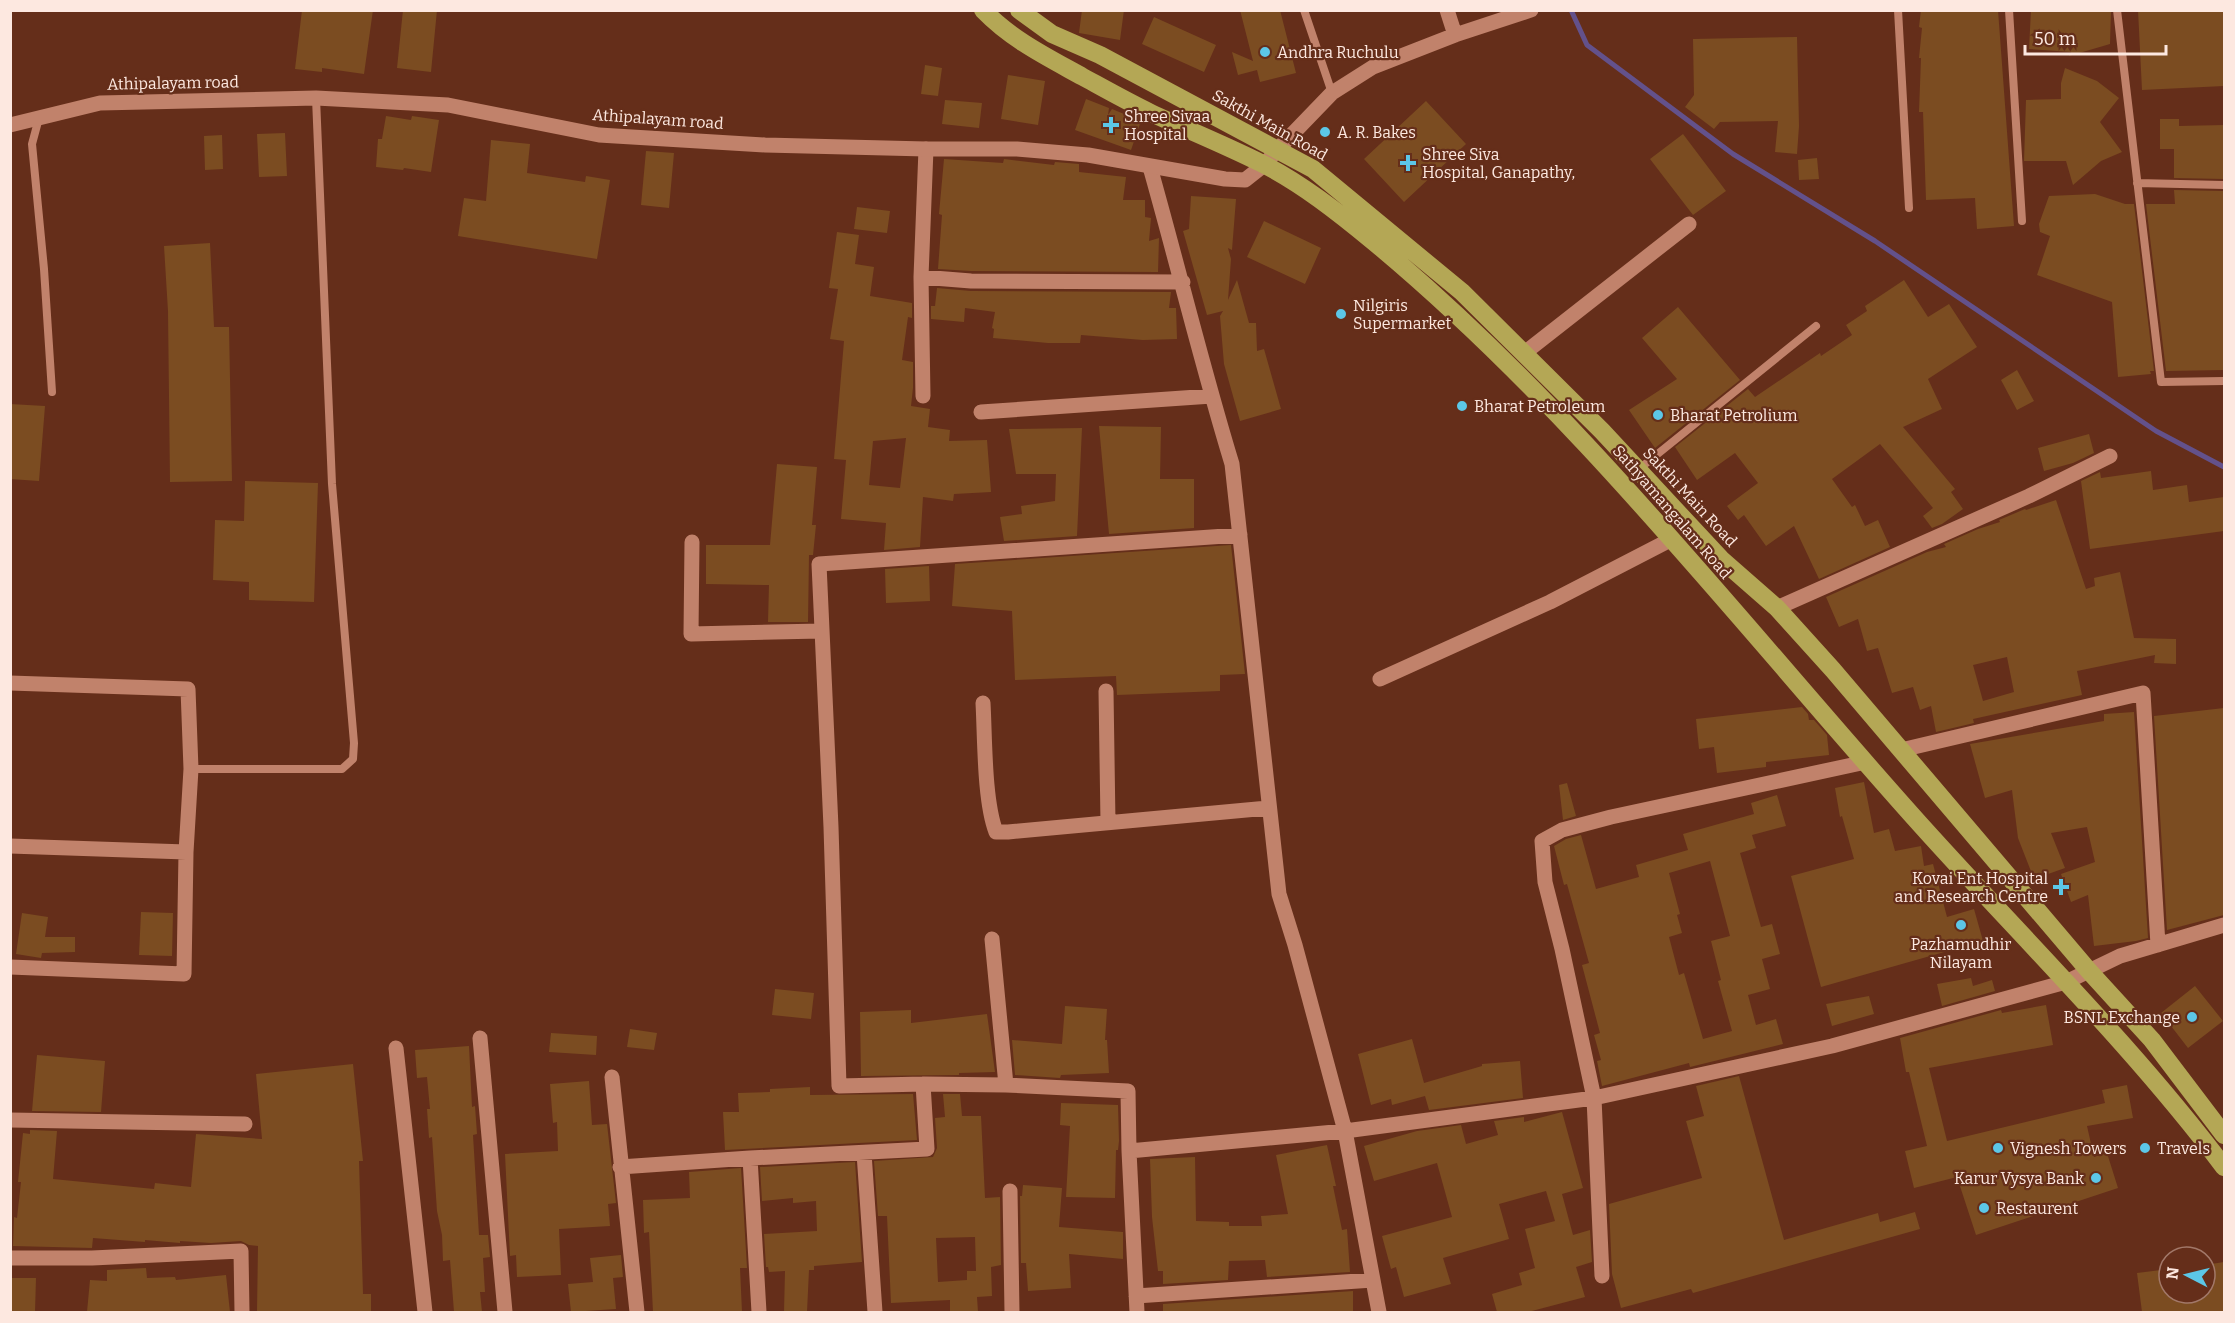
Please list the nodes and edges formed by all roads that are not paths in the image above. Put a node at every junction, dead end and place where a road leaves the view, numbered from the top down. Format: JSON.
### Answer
{"nodes":[{"id":1,"x":983,"y":10,"type":"edge"},
{"id":2,"x":1019,"y":10,"type":"edge"},
{"id":3,"x":1304,"y":10,"type":"edge"},
{"id":4,"x":1447,"y":10,"type":"edge"},
{"id":5,"x":1531,"y":10,"type":"edge"},
{"id":6,"x":1898,"y":10,"type":"edge"},
{"id":7,"x":2009,"y":10,"type":"edge"},
{"id":8,"x":2117,"y":10,"type":"edge"},
{"id":9,"x":1455,"y":35,"type":"junction"},
{"id":10,"x":1332,"y":93,"type":"junction"},
{"id":11,"x":316,"y":98,"type":"junction"},
{"id":12,"x":39,"y":118,"type":"junction"},
{"id":13,"x":10,"y":125,"type":"edge"},
{"id":14,"x":927,"y":149,"type":"junction"},
{"id":15,"x":1278,"y":149,"type":"junction"},
{"id":16,"x":1264,"y":165,"type":"junction"},
{"id":17,"x":1150,"y":167,"type":"junction"},
{"id":18,"x":2137,"y":183,"type":"junction"},
{"id":19,"x":2224,"y":185,"type":"edge"},
{"id":20,"x":1909,"y":208,"type":"dead end"},
{"id":21,"x":2022,"y":222,"type":"dead end"},
{"id":22,"x":1689,"y":224,"type":"dead end"},
{"id":23,"x":921,"y":277,"type":"junction"},
{"id":24,"x":1183,"y":282,"type":"junction"},
{"id":25,"x":1816,"y":326,"type":"dead end"},
{"id":26,"x":1523,"y":354,"type":"junction"},
{"id":27,"x":2224,"y":381,"type":"edge"},
{"id":28,"x":52,"y":392,"type":"dead end"},
{"id":29,"x":923,"y":396,"type":"dead end"},
{"id":30,"x":1212,"y":396,"type":"junction"},
{"id":31,"x":981,"y":412,"type":"dead end"},
{"id":32,"x":2110,"y":456,"type":"dead end"},
{"id":33,"x":1638,"y":470,"type":"junction"},
{"id":34,"x":1240,"y":536,"type":"junction"},
{"id":35,"x":1670,"y":540,"type":"junction"},
{"id":36,"x":692,"y":542,"type":"dead end"},
{"id":37,"x":1777,"y":608,"type":"junction"},
{"id":38,"x":821,"y":631,"type":"junction"},
{"id":39,"x":1380,"y":678,"type":"dead end"},
{"id":40,"x":10,"y":683,"type":"edge"},
{"id":41,"x":1106,"y":691,"type":"dead end"},
{"id":42,"x":983,"y":703,"type":"dead end"},
{"id":43,"x":1901,"y":750,"type":"junction"},
{"id":44,"x":1866,"y":762,"type":"junction"},
{"id":45,"x":191,"y":769,"type":"junction"},
{"id":46,"x":1268,"y":808,"type":"junction"},
{"id":47,"x":1108,"y":823,"type":"junction"},
{"id":48,"x":10,"y":846,"type":"edge"},
{"id":49,"x":186,"y":852,"type":"junction"},
{"id":50,"x":2224,"y":925,"type":"edge"},
{"id":51,"x":992,"y":939,"type":"dead end"},
{"id":52,"x":2158,"y":945,"type":"junction"},
{"id":53,"x":10,"y":967,"type":"edge"},
{"id":54,"x":2089,"y":971,"type":"junction"},
{"id":55,"x":2066,"y":982,"type":"junction"},
{"id":56,"x":480,"y":1038,"type":"dead end"},
{"id":57,"x":396,"y":1048,"type":"dead end"},
{"id":58,"x":612,"y":1077,"type":"dead end"},
{"id":59,"x":923,"y":1084,"type":"junction"},
{"id":60,"x":1006,"y":1085,"type":"junction"},
{"id":61,"x":1594,"y":1098,"type":"junction"},
{"id":62,"x":10,"y":1120,"type":"edge"},
{"id":63,"x":245,"y":1124,"type":"dead end"},
{"id":64,"x":1345,"y":1131,"type":"junction"},
{"id":65,"x":2224,"y":1135,"type":"edge"},
{"id":66,"x":1129,"y":1151,"type":"junction"},
{"id":67,"x":864,"y":1153,"type":"junction"},
{"id":68,"x":750,"y":1158,"type":"junction"},
{"id":69,"x":620,"y":1167,"type":"junction"},
{"id":70,"x":2224,"y":1167,"type":"edge"},
{"id":71,"x":1010,"y":1191,"type":"dead end"},
{"id":72,"x":10,"y":1258,"type":"edge"},
{"id":73,"x":1602,"y":1276,"type":"dead end"},
{"id":74,"x":1373,"y":1280,"type":"junction"},
{"id":75,"x":1136,"y":1296,"type":"junction"},
{"id":76,"x":242,"y":1312,"type":"edge"},
{"id":77,"x":425,"y":1312,"type":"edge"},
{"id":78,"x":505,"y":1312,"type":"edge"},
{"id":79,"x":637,"y":1312,"type":"edge"},
{"id":80,"x":759,"y":1312,"type":"edge"},
{"id":81,"x":875,"y":1312,"type":"edge"},
{"id":82,"x":1012,"y":1312,"type":"edge"},
{"id":83,"x":1137,"y":1312,"type":"edge"},
{"id":84,"x":1379,"y":1312,"type":"edge"}],
"edges":[{"from":1,"to":16,"type":"highway","name":"Sathyamangalam Road"},
{"from":2,"to":15,"type":"highway","name":"Sakthi Main Road"},
{"from":3,"to":10,"type":"lane"},
{"from":4,"to":9,"type":"street"},
{"from":5,"to":9,"type":"street","name":"Athipalayam road"},
{"from":6,"to":20,"type":"lane"},
{"from":7,"to":21,"type":"lane"},
{"from":8,"to":18,"type":"lane"},
{"from":9,"to":10,"type":"street","name":"Athipalayam road"},
{"from":10,"to":15,"type":"street","name":"Athipalayam road"},
{"from":11,"to":12,"type":"street","name":"Athipalayam road"},
{"from":11,"to":14,"type":"street","name":"Athipalayam road"},
{"from":11,"to":45,"type":"lane"},
{"from":12,"to":13,"type":"street","name":"Athipalayam road"},
{"from":12,"to":28,"type":"lane"},
{"from":14,"to":17,"type":"street","name":"Athipalayam road"},
{"from":14,"to":23,"type":"street"},
{"from":15,"to":16,"type":"street","name":"Athipalayam road"},
{"from":15,"to":26,"type":"highway","name":"Sakthi Main Road"},
{"from":16,"to":17,"type":"street","name":"Athipalayam road"},
{"from":16,"to":35,"type":"highway","name":"Sathyamangalam Road"},
{"from":17,"to":24,"type":"street"},
{"from":18,"to":19,"type":"lane"},
{"from":18,"to":27,"type":"lane"},
{"from":22,"to":26,"type":"street"},
{"from":23,"to":24,"type":"street"},
{"from":23,"to":29,"type":"street"},
{"from":24,"to":30,"type":"street"},
{"from":25,"to":33,"type":"lane"},
{"from":26,"to":33,"type":"highway","name":"Sakthi Main Road"},
{"from":30,"to":31,"type":"street"},
{"from":30,"to":34,"type":"street"},
{"from":32,"to":37,"type":"street"},
{"from":33,"to":37,"type":"highway","name":"Sakthi Main Road"},
{"from":34,"to":38,"type":"street"},
{"from":34,"to":46,"type":"street"},
{"from":35,"to":39,"type":"street"},
{"from":35,"to":44,"type":"highway","name":"Sathyamangalam Road"},
{"from":36,"to":38,"type":"street"},
{"from":37,"to":43,"type":"highway","name":"Sakthi Main Road"},
{"from":38,"to":59,"type":"street"},
{"from":40,"to":45,"type":"street"},
{"from":41,"to":47,"type":"street"},
{"from":42,"to":47,"type":"street"},
{"from":43,"to":52,"type":"street"},
{"from":43,"to":54,"type":"highway","name":"Sakthi Main Road"},
{"from":44,"to":55,"type":"highway","name":"Sathyamangalam Road"},
{"from":44,"to":61,"type":"street"},
{"from":45,"to":49,"type":"street"},
{"from":46,"to":47,"type":"street"},
{"from":46,"to":64,"type":"street"},
{"from":48,"to":49,"type":"street"},
{"from":49,"to":53,"type":"street"},
{"from":50,"to":52,"type":"street"},
{"from":51,"to":60,"type":"street"},
{"from":52,"to":54,"type":"street"},
{"from":54,"to":55,"type":"street"},
{"from":54,"to":65,"type":"highway","name":"Sakthi Main Road"},
{"from":55,"to":61,"type":"street"},
{"from":55,"to":70,"type":"highway","name":"Sathyamangalam Road"},
{"from":56,"to":78,"type":"street"},
{"from":57,"to":77,"type":"street"},
{"from":58,"to":69,"type":"street"},
{"from":59,"to":60,"type":"street"},
{"from":59,"to":67,"type":"street"},
{"from":60,"to":66,"type":"street"},
{"from":61,"to":64,"type":"street"},
{"from":61,"to":73,"type":"street"},
{"from":62,"to":63,"type":"street"},
{"from":64,"to":66,"type":"street"},
{"from":64,"to":74,"type":"street"},
{"from":66,"to":75,"type":"street"},
{"from":67,"to":68,"type":"street"},
{"from":67,"to":81,"type":"street"},
{"from":68,"to":69,"type":"street"},
{"from":68,"to":80,"type":"street"},
{"from":69,"to":79,"type":"street"},
{"from":71,"to":82,"type":"street"},
{"from":72,"to":76,"type":"street"},
{"from":74,"to":75,"type":"street"},
{"from":74,"to":84,"type":"street"},
{"from":75,"to":83,"type":"street"}]}
